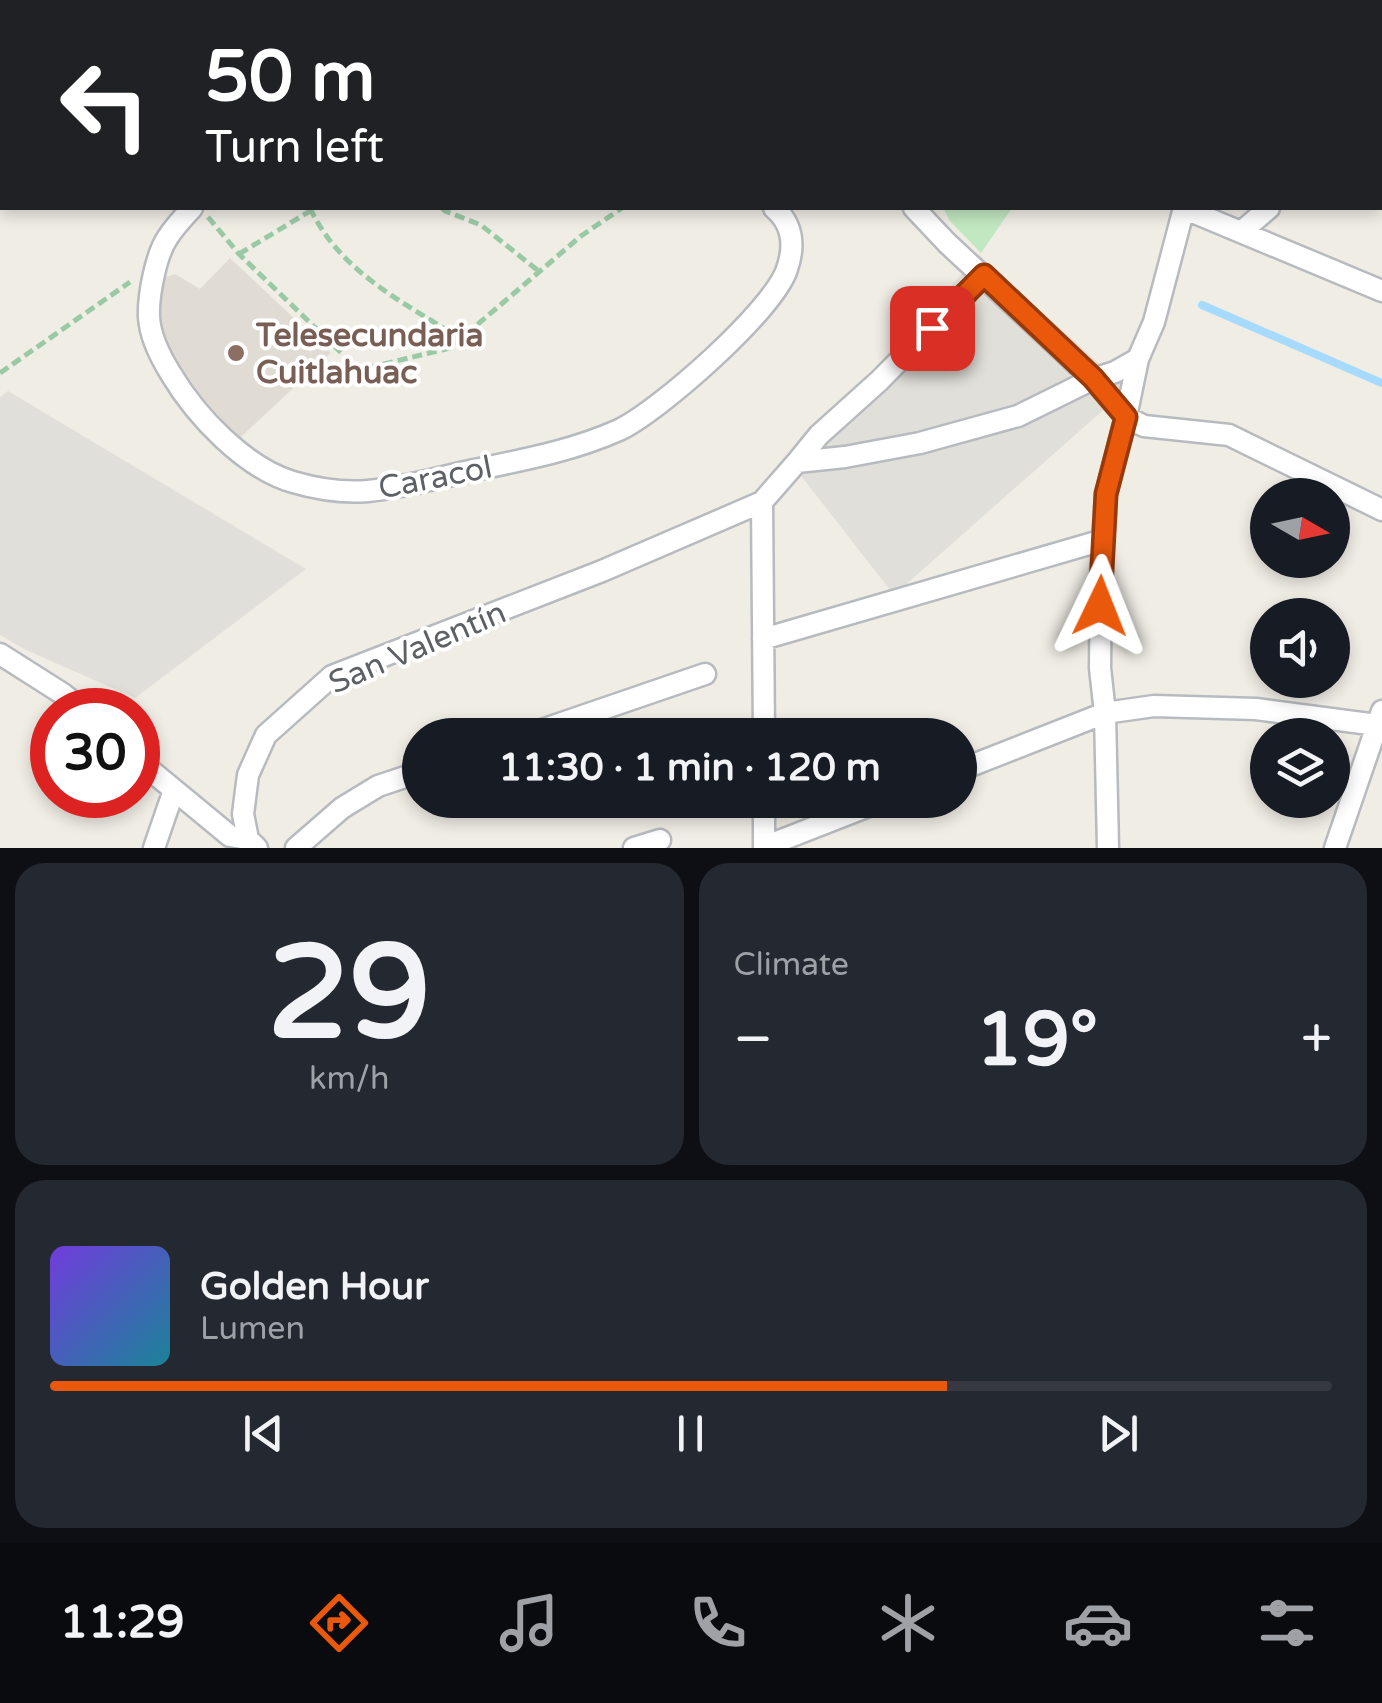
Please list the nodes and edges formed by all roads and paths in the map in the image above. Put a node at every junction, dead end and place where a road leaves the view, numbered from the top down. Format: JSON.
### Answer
{"nodes":[{"id":1,"x":194,"y":210,"type":"edge"},
{"id":2,"x":198,"y":210,"type":"edge"},
{"id":3,"x":309,"y":210,"type":"edge"},
{"id":4,"x":313,"y":210,"type":"edge"},
{"id":5,"x":444,"y":210,"type":"edge"},
{"id":6,"x":619,"y":210,"type":"edge"},
{"id":7,"x":776,"y":210,"type":"edge"},
{"id":8,"x":916,"y":210,"type":"edge"},
{"id":9,"x":1183,"y":210,"type":"edge"},
{"id":10,"x":1189,"y":210,"type":"edge"},
{"id":11,"x":1267,"y":210,"type":"edge"},
{"id":12,"x":1241,"y":232,"type":"junction"},
{"id":13,"x":239,"y":254,"type":"junction"},
{"id":14,"x":157,"y":263,"type":"junction"},
{"id":15,"x":541,"y":272,"type":"junction"},
{"id":16,"x":984,"y":275,"type":"junction"},
{"id":17,"x":1382,"y":291,"type":"edge"},
{"id":18,"x":461,"y":339,"type":"junction"},
{"id":19,"x":1138,"y":358,"type":"junction"},
{"id":20,"x":0,"y":373,"type":"edge"},
{"id":21,"x":1093,"y":378,"type":"junction"},
{"id":22,"x":1126,"y":417,"type":"junction"},
{"id":23,"x":797,"y":462,"type":"junction"},
{"id":24,"x":762,"y":502,"type":"junction"},
{"id":25,"x":1382,"y":510,"type":"edge"},
{"id":26,"x":1103,"y":540,"type":"junction"},
{"id":27,"x":763,"y":639,"type":"junction"},
{"id":28,"x":0,"y":654,"type":"edge"},
{"id":29,"x":705,"y":674,"type":"dead end"},
{"id":30,"x":54,"y":688,"type":"edge"},
{"id":31,"x":1105,"y":713,"type":"junction"},
{"id":32,"x":577,"y":718,"type":"edge"},
{"id":33,"x":764,"y":718,"type":"edge"},
{"id":34,"x":1380,"y":718,"type":"edge"},
{"id":35,"x":977,"y":763,"type":"edge"},
{"id":36,"x":160,"y":778,"type":"edge"},
{"id":37,"x":402,"y":778,"type":"edge"},
{"id":38,"x":174,"y":790,"type":"junction"},
{"id":39,"x":764,"y":818,"type":"edge"},
{"id":40,"x":839,"y":818,"type":"edge"},
{"id":41,"x":660,"y":840,"type":"dead end"},
{"id":42,"x":252,"y":843,"type":"edge"},
{"id":43,"x":154,"y":848,"type":"edge"},
{"id":44,"x":296,"y":848,"type":"edge"},
{"id":45,"x":634,"y":848,"type":"edge"},
{"id":46,"x":764,"y":848,"type":"edge"},
{"id":47,"x":1108,"y":848,"type":"edge"},
{"id":48,"x":1335,"y":848,"type":"edge"}],
"edges":[{"from":1,"to":14,"type":"street","name":"Caracol"},
{"from":2,"to":13,"type":"path"},
{"from":3,"to":13,"type":"path"},
{"from":4,"to":18,"type":"path"},
{"from":5,"to":15,"type":"path"},
{"from":6,"to":15,"type":"path"},
{"from":7,"to":14,"type":"street","name":"Caracol"},
{"from":8,"to":16,"type":"street"},
{"from":9,"to":19,"type":"street"},
{"from":10,"to":12,"type":"street"},
{"from":11,"to":12,"type":"street"},
{"from":12,"to":17,"type":"street"},
{"from":13,"to":18,"type":"path"},
{"from":14,"to":20,"type":"path"},
{"from":15,"to":18,"type":"path"},
{"from":16,"to":21,"type":"street"},
{"from":16,"to":23,"type":"street"},
{"from":19,"to":21,"type":"street"},
{"from":19,"to":22,"type":"street"},
{"from":21,"to":22,"type":"street"},
{"from":21,"to":23,"type":"street"},
{"from":22,"to":25,"type":"street"},
{"from":22,"to":26,"type":"street"},
{"from":23,"to":24,"type":"street"},
{"from":24,"to":27,"type":"street"},
{"from":24,"to":42,"type":"street","name":"San Valentín"},
{"from":26,"to":27,"type":"street"},
{"from":26,"to":31,"type":"street"},
{"from":27,"to":33,"type":"street"},
{"from":28,"to":30,"type":"street"},
{"from":29,"to":32,"type":"street"},
{"from":31,"to":34,"type":"street"},
{"from":31,"to":35,"type":"street"},
{"from":31,"to":47,"type":"street"},
{"from":34,"to":48,"type":"street"},
{"from":36,"to":38,"type":"street"},
{"from":37,"to":44,"type":"street"},
{"from":38,"to":42,"type":"street"},
{"from":38,"to":43,"type":"street"},
{"from":39,"to":46,"type":"street"},
{"from":40,"to":46,"type":"street"},
{"from":41,"to":45,"type":"street"}]}
